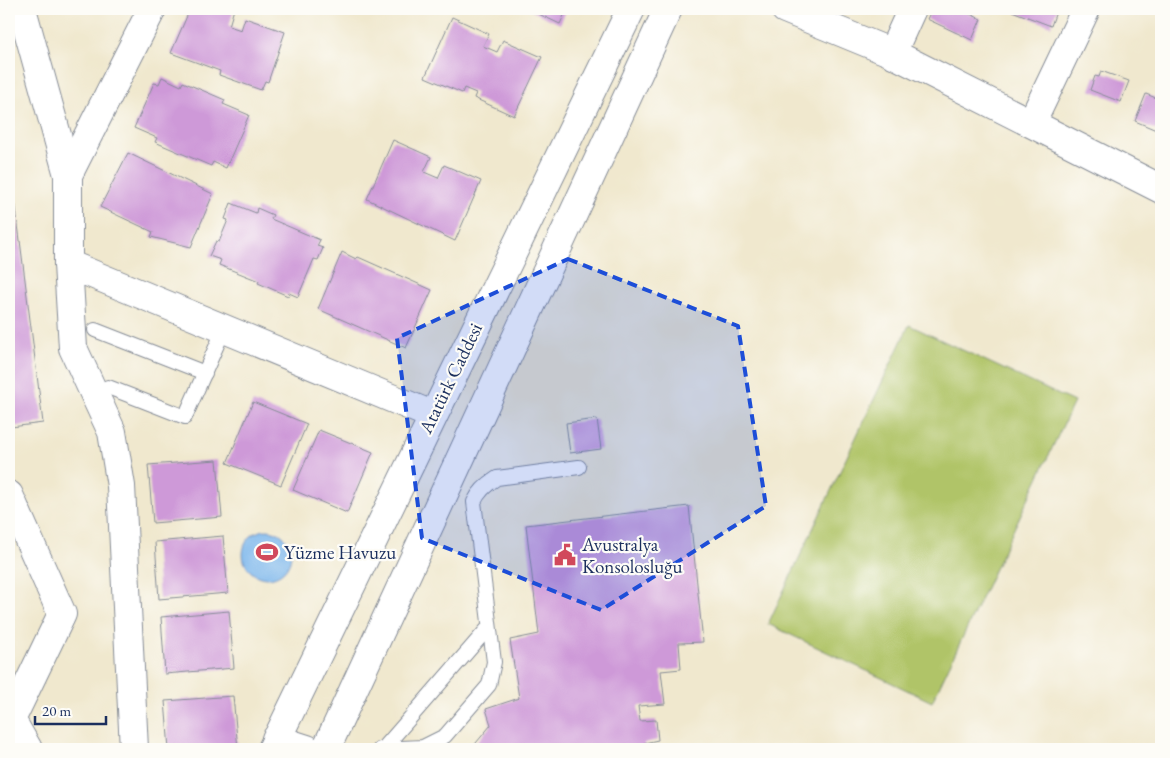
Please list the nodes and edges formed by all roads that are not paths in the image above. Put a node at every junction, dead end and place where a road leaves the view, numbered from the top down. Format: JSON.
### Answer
{"nodes":[{"id":1,"x":22,"y":9,"type":"edge"},
{"id":2,"x":152,"y":9,"type":"edge"},
{"id":3,"x":631,"y":9,"type":"edge"},
{"id":4,"x":668,"y":9,"type":"edge"},
{"id":5,"x":785,"y":9,"type":"edge"},
{"id":6,"x":912,"y":9,"type":"edge"},
{"id":7,"x":1086,"y":9,"type":"edge"},
{"id":8,"x":892,"y":52,"type":"junction"},
{"id":9,"x":1032,"y":122,"type":"junction"},
{"id":10,"x":68,"y":175,"type":"junction"},
{"id":11,"x":1161,"y":189,"type":"edge"},
{"id":12,"x":68,"y":264,"type":"junction"},
{"id":13,"x":224,"y":329,"type":"junction"},
{"id":14,"x":96,"y":330,"type":"dead end"},
{"id":15,"x":205,"y":372,"type":"junction"},
{"id":16,"x":108,"y":387,"type":"dead end"},
{"id":17,"x":432,"y":415,"type":"junction"},
{"id":18,"x":580,"y":467,"type":"dead end"},
{"id":19,"x":9,"y":495,"type":"edge"},
{"id":20,"x":489,"y":627,"type":"junction"},
{"id":21,"x":10,"y":718,"type":"edge"},
{"id":22,"x":274,"y":744,"type":"edge"},
{"id":23,"x":28,"y":749,"type":"edge"},
{"id":24,"x":134,"y":749,"type":"edge"},
{"id":25,"x":307,"y":749,"type":"edge"},
{"id":26,"x":326,"y":749,"type":"edge"},
{"id":27,"x":388,"y":749,"type":"edge"}],
"edges":[{"from":1,"to":10,"type":"street"},
{"from":2,"to":10,"type":"street"},
{"from":3,"to":17,"type":"street","name":"Atatürk Caddesi"},
{"from":4,"to":26,"type":"street"},
{"from":5,"to":8,"type":"street"},
{"from":6,"to":8,"type":"street"},
{"from":7,"to":9,"type":"street"},
{"from":8,"to":9,"type":"street"},
{"from":9,"to":11,"type":"street"},
{"from":10,"to":12,"type":"street"},
{"from":12,"to":13,"type":"street"},
{"from":12,"to":24,"type":"street"},
{"from":13,"to":15,"type":"lane"},
{"from":13,"to":17,"type":"street"},
{"from":14,"to":15,"type":"lane"},
{"from":15,"to":16,"type":"lane"},
{"from":17,"to":22,"type":"street","name":"Atatürk Caddesi"},
{"from":18,"to":20,"type":"lane"},
{"from":19,"to":21,"type":"street"},
{"from":20,"to":27,"type":"lane"},
{"from":20,"to":27,"type":"lane"},
{"from":21,"to":23,"type":"street"},
{"from":22,"to":25,"type":"street"}]}
